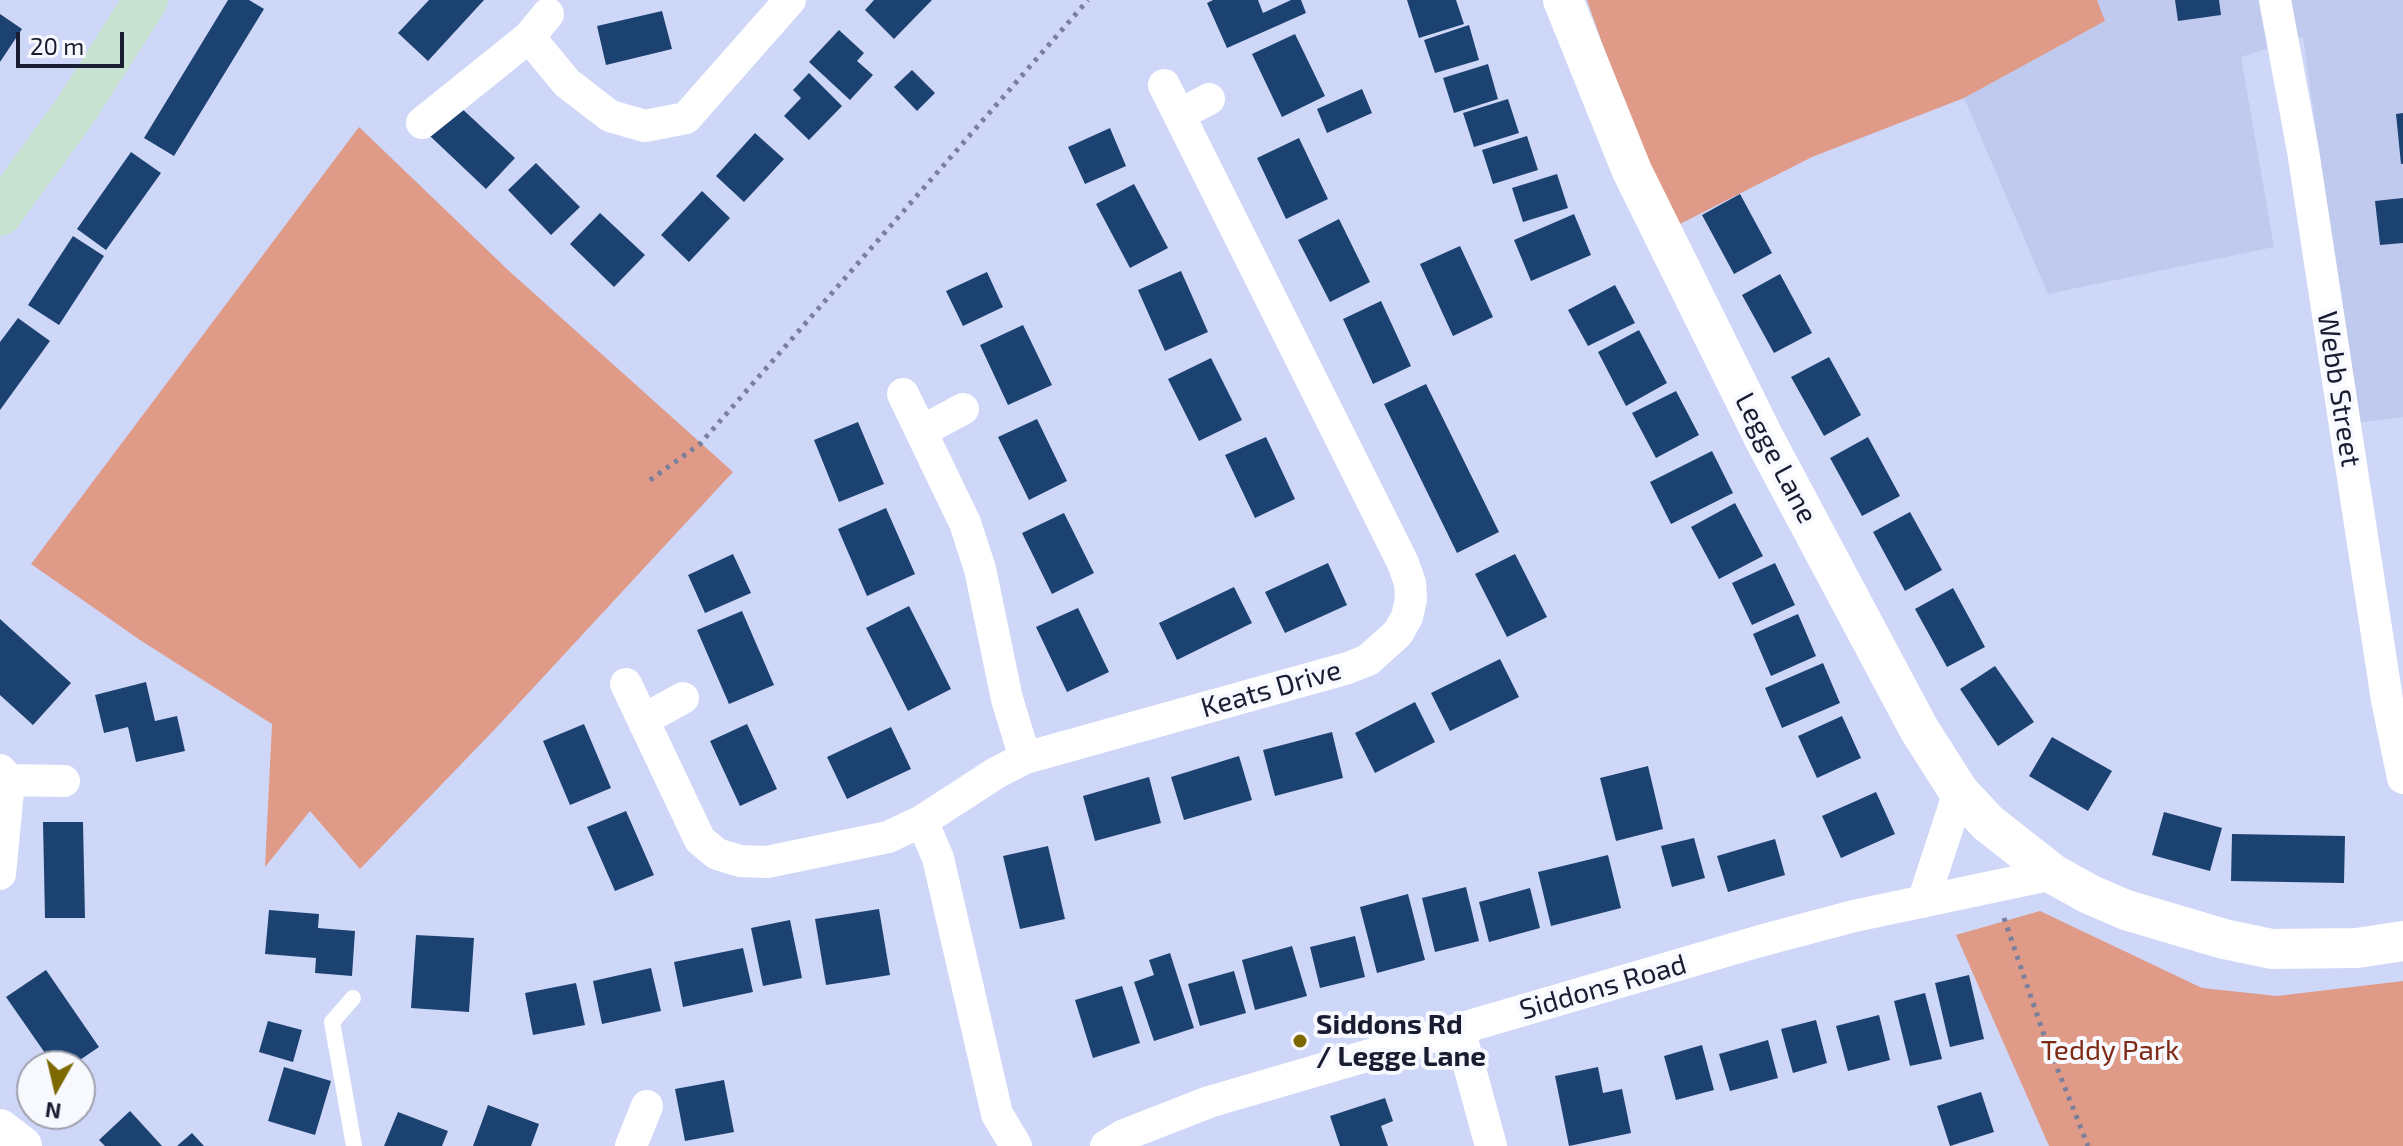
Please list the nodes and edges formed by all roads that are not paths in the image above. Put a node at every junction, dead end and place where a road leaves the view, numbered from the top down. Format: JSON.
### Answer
{"nodes":[{"id":1,"x":146,"y":0,"type":"edge"},
{"id":2,"x":790,"y":0,"type":"edge"},
{"id":3,"x":1563,"y":0,"type":"edge"},
{"id":4,"x":2275,"y":0,"type":"edge"},
{"id":5,"x":1164,"y":85,"type":"dead end"},
{"id":6,"x":1209,"y":99,"type":"dead end"},
{"id":7,"x":1179,"y":115,"type":"junction"},
{"id":8,"x":422,"y":123,"type":"dead end"},
{"id":9,"x":0,"y":214,"type":"edge"},
{"id":10,"x":903,"y":394,"type":"dead end"},
{"id":11,"x":963,"y":409,"type":"dead end"},
{"id":12,"x":922,"y":431,"type":"junction"},
{"id":13,"x":626,"y":684,"type":"dead end"},
{"id":14,"x":683,"y":698,"type":"dead end"},
{"id":15,"x":645,"y":719,"type":"junction"},
{"id":16,"x":1025,"y":758,"type":"junction"},
{"id":17,"x":5,"y":775,"type":"edge"},
{"id":18,"x":2403,"y":778,"type":"edge"},
{"id":19,"x":64,"y":781,"type":"dead end"},
{"id":20,"x":1959,"y":792,"type":"junction"},
{"id":21,"x":922,"y":821,"type":"junction"},
{"id":22,"x":0,"y":874,"type":"edge"},
{"id":23,"x":2053,"y":874,"type":"junction"},
{"id":24,"x":1923,"y":902,"type":"junction"},
{"id":25,"x":2403,"y":941,"type":"edge"},
{"id":26,"x":353,"y":998,"type":"dead end"},
{"id":27,"x":1459,"y":1029,"type":"junction"},
{"id":28,"x":647,"y":1106,"type":"dead end"},
{"id":29,"x":0,"y":1129,"type":"edge"},
{"id":30,"x":22,"y":1146,"type":"edge"},
{"id":31,"x":354,"y":1146,"type":"edge"},
{"id":32,"x":631,"y":1146,"type":"edge"},
{"id":33,"x":1016,"y":1146,"type":"edge"},
{"id":34,"x":1106,"y":1146,"type":"edge"},
{"id":35,"x":1491,"y":1146,"type":"edge"}],
"edges":[{"from":1,"to":9,"type":"main road"},
{"from":2,"to":8,"type":"street"},
{"from":3,"to":20,"type":"street","name":"Legge Lane"},
{"from":4,"to":18,"type":"street","name":"Webb Street"},
{"from":5,"to":7,"type":"street","name":"Keats Drive"},
{"from":6,"to":7,"type":"street"},
{"from":7,"to":16,"type":"street","name":"Keats Drive"},
{"from":10,"to":12,"type":"street"},
{"from":11,"to":12,"type":"street"},
{"from":12,"to":16,"type":"street"},
{"from":13,"to":15,"type":"street","name":"Keats Drive"},
{"from":14,"to":15,"type":"street"},
{"from":15,"to":21,"type":"street","name":"Keats Drive"},
{"from":16,"to":21,"type":"street","name":"Keats Drive"},
{"from":17,"to":19,"type":"street"},
{"from":17,"to":22,"type":"street"},
{"from":20,"to":23,"type":"street","name":"Legge Lane"},
{"from":20,"to":24,"type":"street"},
{"from":21,"to":33,"type":"street"},
{"from":23,"to":24,"type":"street","name":"Siddons Road"},
{"from":23,"to":25,"type":"street"},
{"from":24,"to":27,"type":"street","name":"Siddons Road"},
{"from":26,"to":31,"type":"lane"},
{"from":27,"to":34,"type":"street","name":"Siddons Road"},
{"from":27,"to":35,"type":"street"},
{"from":28,"to":32,"type":"street"},
{"from":29,"to":30,"type":"street"}]}
